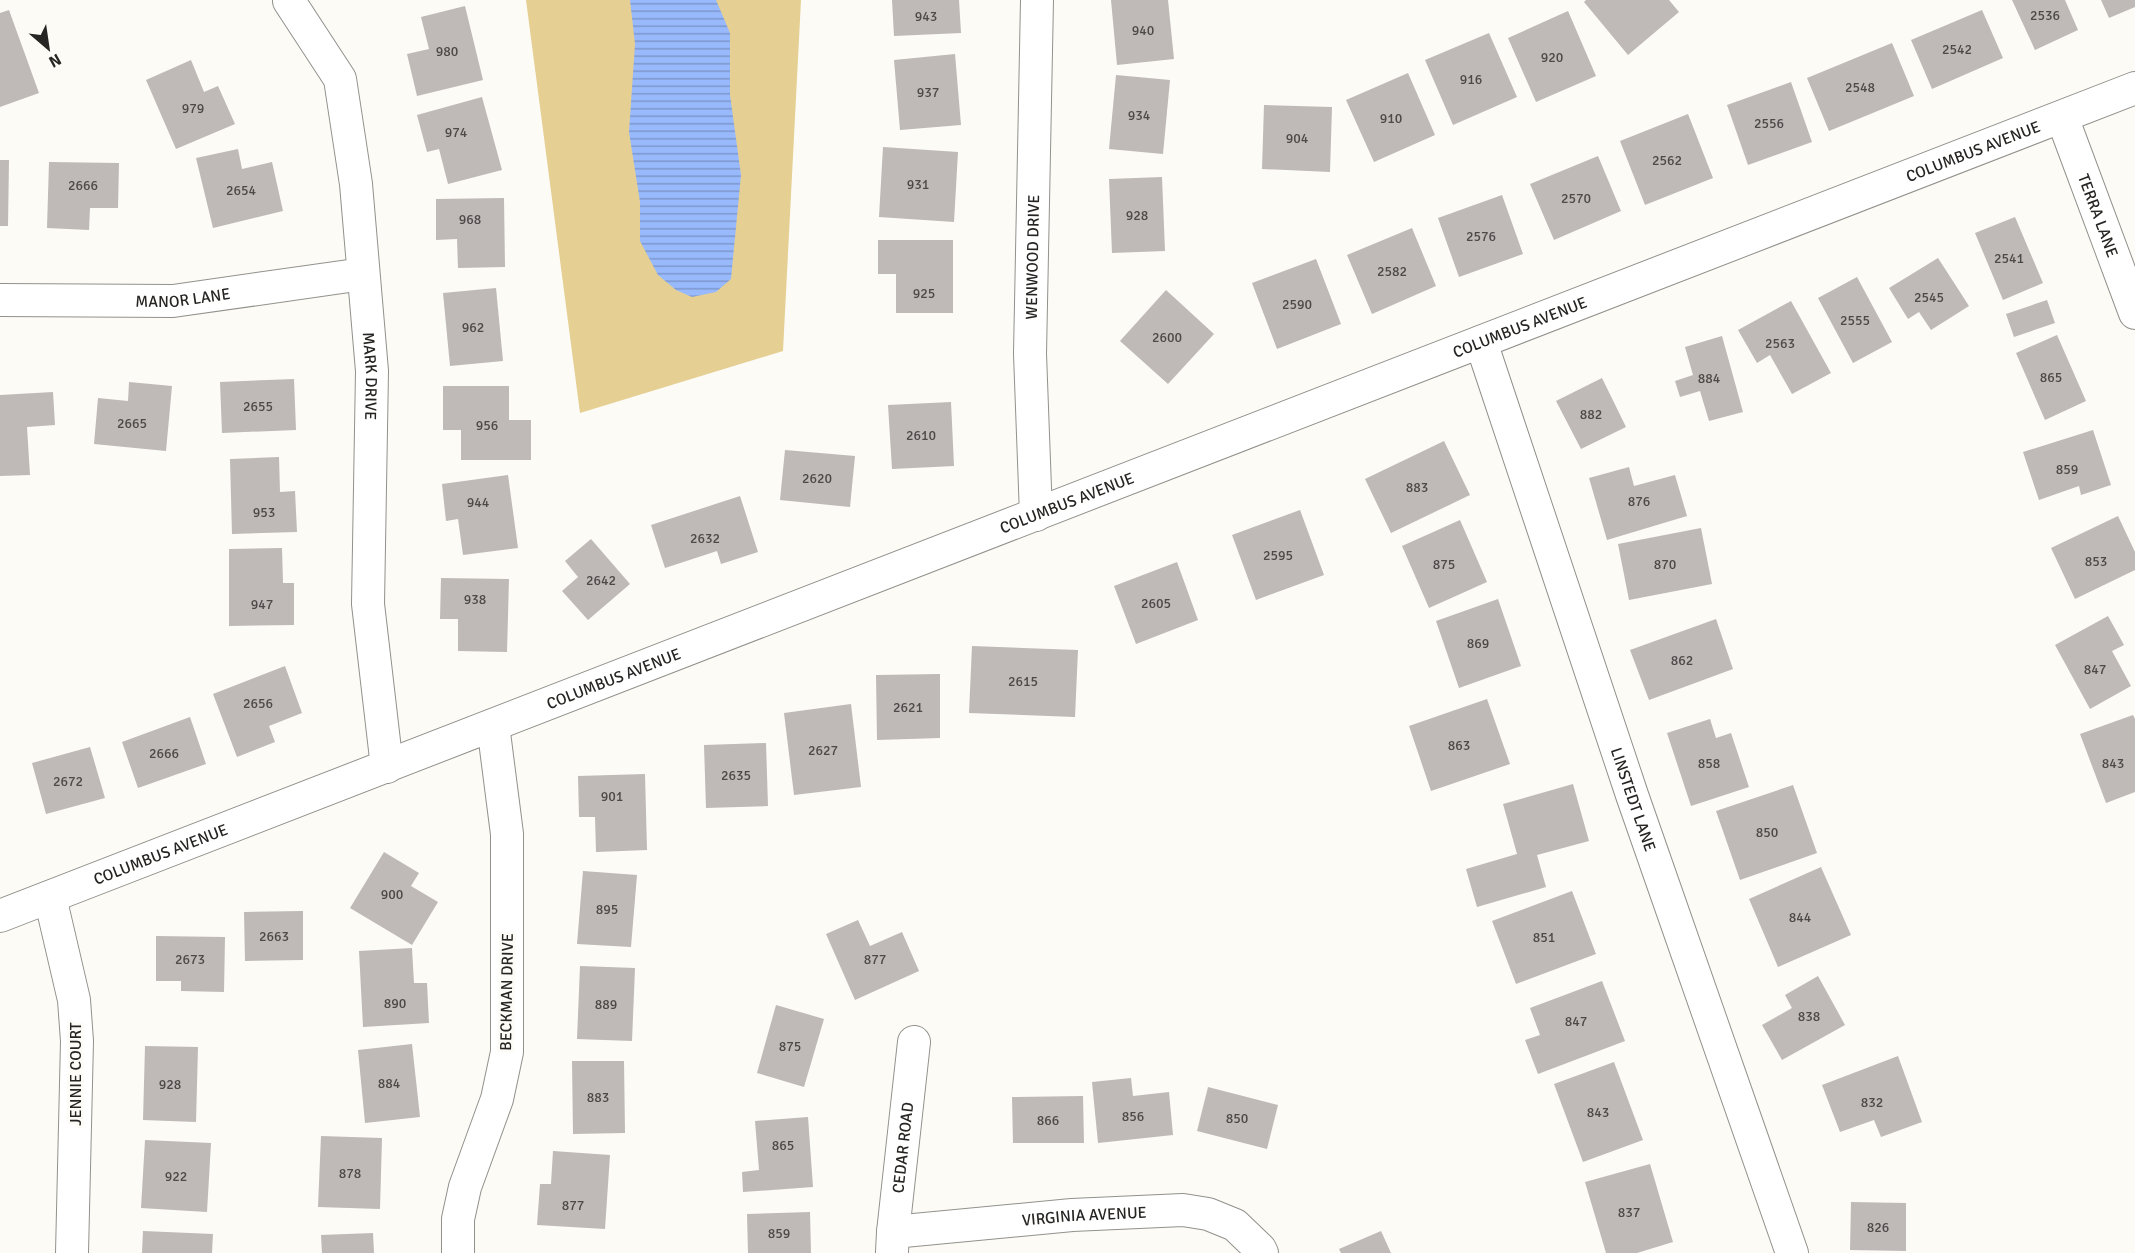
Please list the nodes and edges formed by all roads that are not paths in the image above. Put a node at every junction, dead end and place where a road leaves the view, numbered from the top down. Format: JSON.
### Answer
{"nodes":[{"id":1,"x":1037,"y":0,"type":"edge"},
{"id":2,"x":289,"y":1,"type":"edge"},
{"id":3,"x":2135,"y":88,"type":"edge"},
{"id":4,"x":2062,"y":117,"type":"junction"},
{"id":5,"x":363,"y":274,"type":"junction"},
{"id":6,"x":0,"y":300,"type":"edge"},
{"id":7,"x":2135,"y":313,"type":"edge"},
{"id":8,"x":1481,"y":342,"type":"junction"},
{"id":9,"x":1036,"y":514,"type":"junction"},
{"id":10,"x":493,"y":725,"type":"junction"},
{"id":11,"x":387,"y":767,"type":"junction"},
{"id":12,"x":50,"y":897,"type":"junction"},
{"id":13,"x":0,"y":916,"type":"edge"},
{"id":14,"x":914,"y":1042,"type":"dead end"},
{"id":15,"x":892,"y":1243,"type":"edge"},
{"id":16,"x":72,"y":1253,"type":"edge"},
{"id":17,"x":458,"y":1253,"type":"edge"},
{"id":18,"x":1262,"y":1253,"type":"edge"},
{"id":19,"x":1792,"y":1253,"type":"edge"}],
"edges":[{"from":1,"to":9,"type":"street","name":"WENWOOD DRIVE"},
{"from":2,"to":5,"type":"street","name":"MARK DRIVE"},
{"from":3,"to":4,"type":"street","name":"COLUMBUS AVENUE"},
{"from":4,"to":7,"type":"street","name":"TERRA LANE"},
{"from":4,"to":8,"type":"street","name":"COLUMBUS AVENUE"},
{"from":5,"to":6,"type":"street","name":"MANOR LANE"},
{"from":5,"to":11,"type":"street","name":"MARK DRIVE"},
{"from":8,"to":9,"type":"street","name":"COLUMBUS AVENUE"},
{"from":8,"to":19,"type":"street","name":"LINSTEDT LANE"},
{"from":9,"to":10,"type":"street","name":"COLUMBUS AVENUE"},
{"from":10,"to":11,"type":"street","name":"COLUMBUS AVENUE"},
{"from":10,"to":17,"type":"street","name":"BECKMAN DRIVE"},
{"from":11,"to":12,"type":"street","name":"COLUMBUS AVENUE"},
{"from":12,"to":13,"type":"street","name":"COLUMBUS AVENUE"},
{"from":12,"to":16,"type":"street","name":"JENNIE COURT"},
{"from":14,"to":15,"type":"street","name":"CEDAR ROAD"},
{"from":15,"to":18,"type":"street","name":"VIRGINIA AVENUE"}]}
